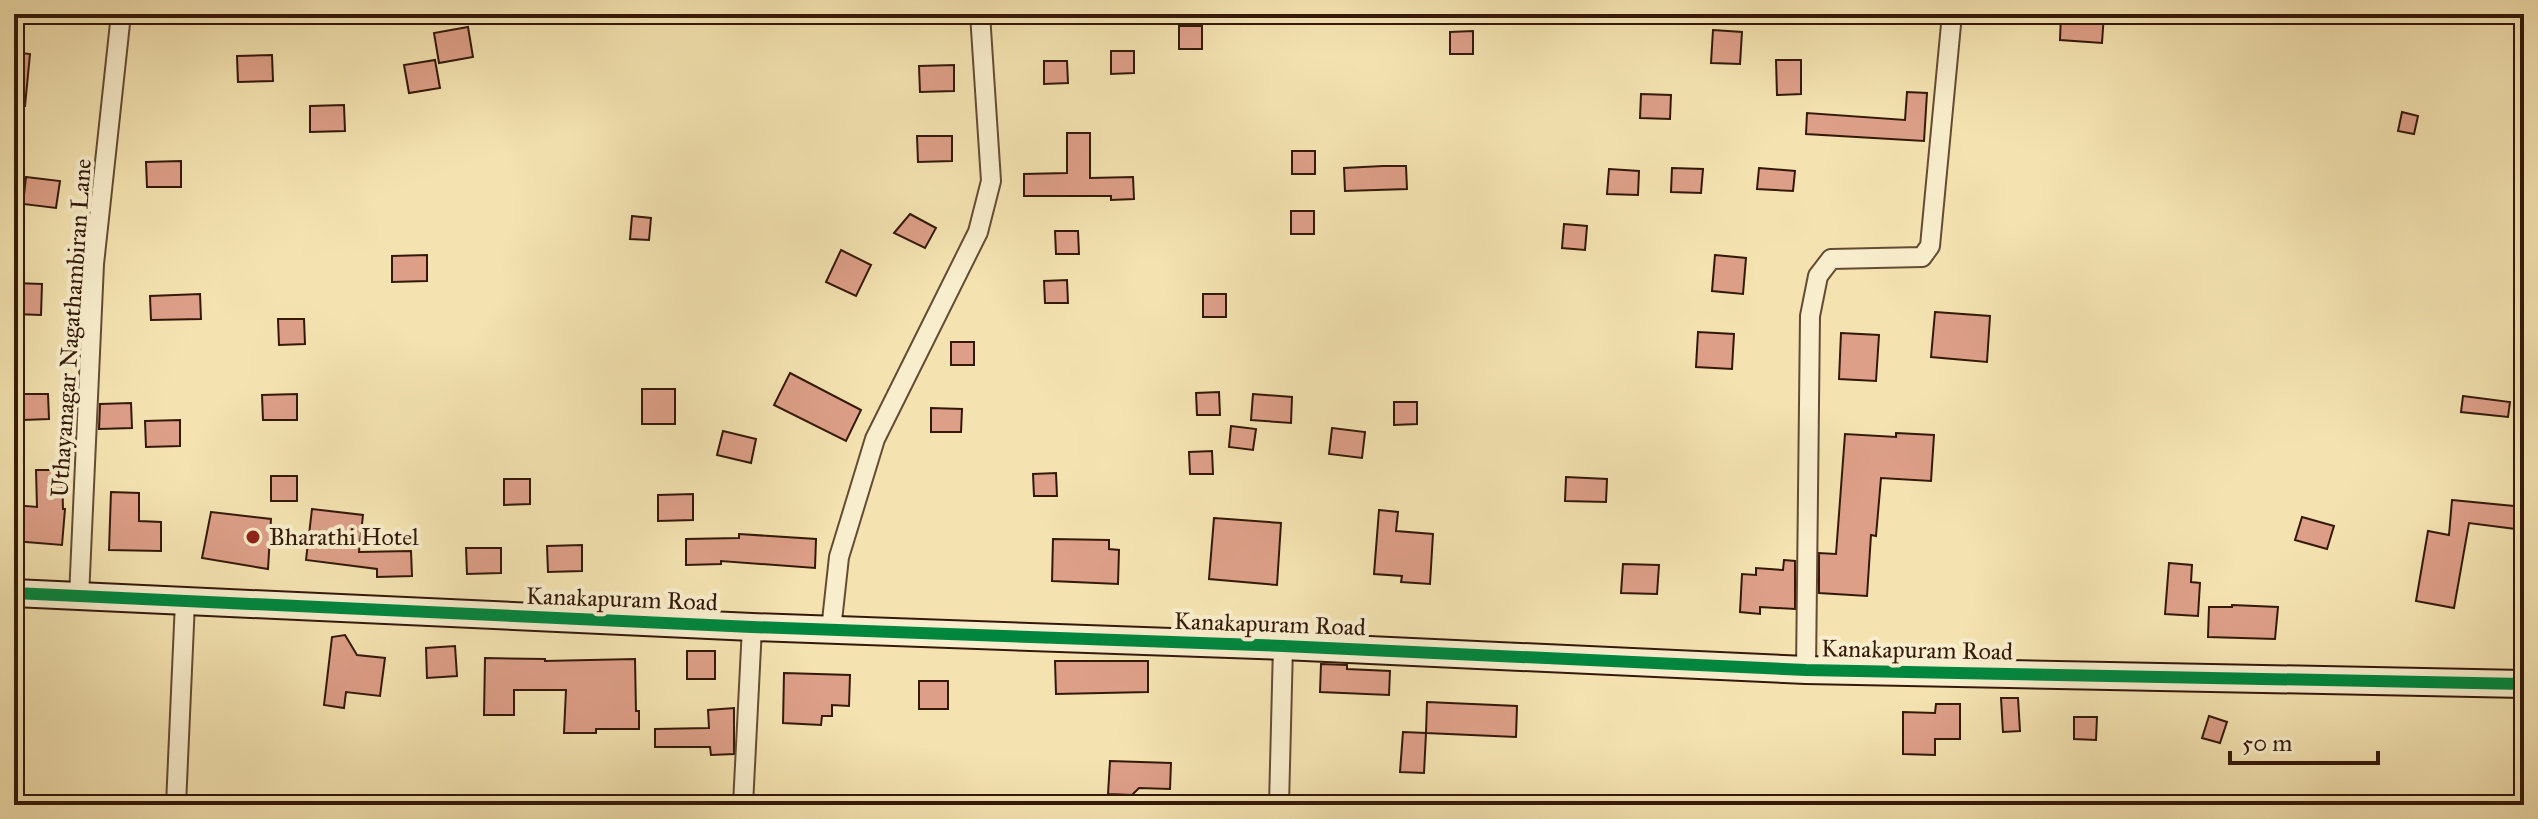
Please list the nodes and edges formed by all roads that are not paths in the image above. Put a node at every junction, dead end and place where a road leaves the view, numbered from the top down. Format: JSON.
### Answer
{"nodes":[{"id":1,"x":121,"y":14,"type":"edge"},
{"id":2,"x":980,"y":14,"type":"edge"},
{"id":3,"x":1952,"y":14,"type":"edge"},
{"id":4,"x":14,"y":593,"type":"edge"},
{"id":5,"x":79,"y":597,"type":"junction"},
{"id":6,"x":185,"y":602,"type":"junction"},
{"id":7,"x":752,"y":627,"type":"junction"},
{"id":8,"x":831,"y":630,"type":"junction"},
{"id":9,"x":1283,"y":646,"type":"junction"},
{"id":10,"x":1806,"y":670,"type":"junction"},
{"id":11,"x":2524,"y":684,"type":"edge"},
{"id":12,"x":176,"y":805,"type":"edge"},
{"id":13,"x":743,"y":805,"type":"edge"},
{"id":14,"x":1279,"y":805,"type":"edge"}],
"edges":[{"from":1,"to":5,"type":"street","name":"Uthayanagar Nagathambiran Lane"},
{"from":2,"to":8,"type":"street"},
{"from":3,"to":10,"type":"street"},
{"from":4,"to":5,"type":"street","name":"Kanakapuram Road"},
{"from":5,"to":6,"type":"street","name":"Kanakapuram Road"},
{"from":6,"to":7,"type":"street","name":"Kanakapuram Road"},
{"from":6,"to":12,"type":"street"},
{"from":7,"to":8,"type":"street","name":"Kanakapuram Road"},
{"from":7,"to":13,"type":"street"},
{"from":8,"to":9,"type":"street","name":"Kanakapuram Road"},
{"from":9,"to":10,"type":"street","name":"Kanakapuram Road"},
{"from":9,"to":14,"type":"street"},
{"from":10,"to":11,"type":"street","name":"Kanakapuram Road"}]}
